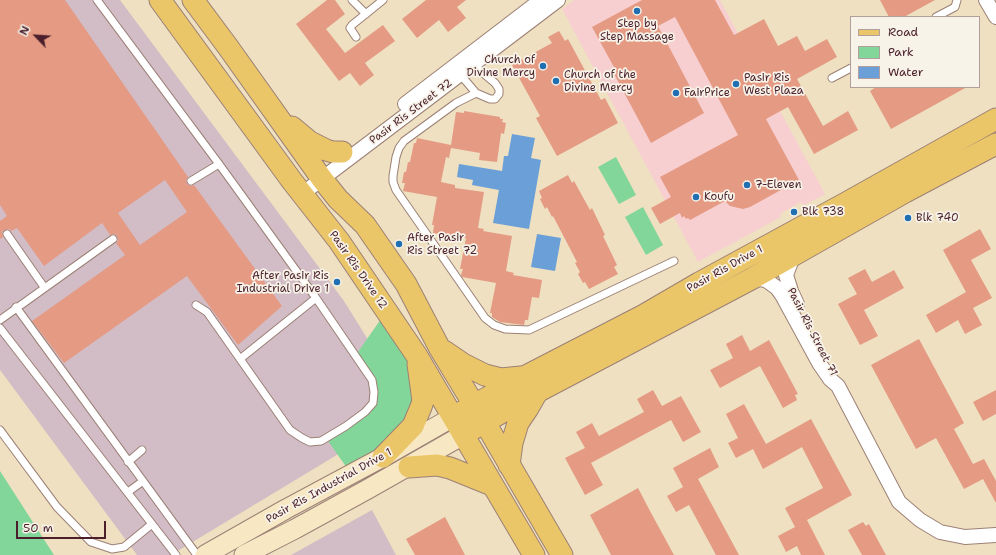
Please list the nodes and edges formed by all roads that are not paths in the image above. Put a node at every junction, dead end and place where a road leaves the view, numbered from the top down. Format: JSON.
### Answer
{"nodes":[{"id":1,"x":97,"y":0,"type":"edge"},
{"id":2,"x":160,"y":0,"type":"edge"},
{"id":3,"x":193,"y":0,"type":"edge"},
{"id":4,"x":352,"y":0,"type":"edge"},
{"id":5,"x":383,"y":0,"type":"edge"},
{"id":6,"x":540,"y":0,"type":"edge"},
{"id":7,"x":558,"y":0,"type":"edge"},
{"id":8,"x":958,"y":0,"type":"edge"},
{"id":9,"x":986,"y":0,"type":"edge"},
{"id":10,"x":366,"y":14,"type":"junction"},
{"id":11,"x":938,"y":16,"type":"edge"},
{"id":12,"x":996,"y":17,"type":"edge"},
{"id":13,"x":356,"y":37,"type":"dead end"},
{"id":14,"x":469,"y":61,"type":"junction"},
{"id":15,"x":850,"y":69,"type":"edge"},
{"id":16,"x":457,"y":71,"type":"junction"},
{"id":17,"x":832,"y":78,"type":"dead end"},
{"id":18,"x":476,"y":93,"type":"junction"},
{"id":19,"x":272,"y":110,"type":"junction"},
{"id":20,"x":996,"y":119,"type":"edge"},
{"id":21,"x":996,"y":144,"type":"edge"},
{"id":22,"x":342,"y":152,"type":"junction"},
{"id":23,"x":219,"y":164,"type":"junction"},
{"id":24,"x":319,"y":176,"type":"junction"},
{"id":25,"x":191,"y":182,"type":"dead end"},
{"id":26,"x":299,"y":191,"type":"junction"},
{"id":27,"x":7,"y":234,"type":"dead end"},
{"id":28,"x":113,"y":239,"type":"dead end"},
{"id":29,"x":794,"y":254,"type":"junction"},
{"id":30,"x":674,"y":261,"type":"dead end"},
{"id":31,"x":753,"y":278,"type":"junction"},
{"id":32,"x":44,"y":287,"type":"junction"},
{"id":33,"x":316,"y":298,"type":"junction"},
{"id":34,"x":196,"y":305,"type":"dead end"},
{"id":35,"x":16,"y":307,"type":"junction"},
{"id":36,"x":0,"y":320,"type":"edge"},
{"id":37,"x":0,"y":328,"type":"edge"},
{"id":38,"x":439,"y":347,"type":"junction"},
{"id":39,"x":417,"y":356,"type":"junction"},
{"id":40,"x":240,"y":359,"type":"junction"},
{"id":41,"x":531,"y":384,"type":"junction"},
{"id":42,"x":838,"y":386,"type":"junction"},
{"id":43,"x":479,"y":414,"type":"junction"},
{"id":44,"x":452,"y":417,"type":"junction"},
{"id":45,"x":0,"y":430,"type":"edge"},
{"id":46,"x":463,"y":435,"type":"junction"},
{"id":47,"x":142,"y":450,"type":"dead end"},
{"id":48,"x":383,"y":456,"type":"junction"},
{"id":49,"x":128,"y":462,"type":"junction"},
{"id":50,"x":509,"y":465,"type":"junction"},
{"id":51,"x":409,"y":467,"type":"junction"},
{"id":52,"x":143,"y":481,"type":"junction"},
{"id":53,"x":492,"y":485,"type":"junction"},
{"id":54,"x":892,"y":487,"type":"junction"},
{"id":55,"x":128,"y":492,"type":"junction"},
{"id":56,"x":152,"y":524,"type":"junction"},
{"id":57,"x":996,"y":526,"type":"edge"},
{"id":58,"x":996,"y":535,"type":"edge"},
{"id":59,"x":176,"y":555,"type":"edge"},
{"id":60,"x":197,"y":555,"type":"edge"},
{"id":61,"x":205,"y":555,"type":"edge"},
{"id":62,"x":244,"y":555,"type":"edge"},
{"id":63,"x":534,"y":555,"type":"edge"},
{"id":64,"x":562,"y":555,"type":"edge"}],
"edges":[{"from":1,"to":23,"type":"lane"},
{"from":2,"to":26,"type":"main road","name":"Pasir Ris Drive 12"},
{"from":3,"to":19,"type":"main road"},
{"from":4,"to":10,"type":"lane"},
{"from":5,"to":10,"type":"lane"},
{"from":6,"to":14,"type":"street","name":"Pasir Ris Street 72"},
{"from":7,"to":14,"type":"street","name":"Pasir Ris Street 72"},
{"from":8,"to":11,"type":"lane"},
{"from":9,"to":12,"type":"street"},
{"from":10,"to":13,"type":"lane"},
{"from":14,"to":16,"type":"street","name":"Pasir Ris Street 72"},
{"from":14,"to":18,"type":"lane"},
{"from":15,"to":17,"type":"lane"},
{"from":16,"to":18,"type":"lane"},
{"from":16,"to":22,"type":"street","name":"Pasir Ris Street 72"},
{"from":16,"to":24,"type":"street","name":"Pasir Ris Street 72"},
{"from":18,"to":30,"type":"lane"},
{"from":19,"to":22,"type":"main road"},
{"from":19,"to":24,"type":"main road"},
{"from":20,"to":41,"type":"main road","name":"Pasir Ris Drive 1"},
{"from":21,"to":29,"type":"main road","name":"Pasir Ris Drive 1"},
{"from":22,"to":24,"type":"street","name":"Pasir Ris Street 72"},
{"from":23,"to":25,"type":"lane"},
{"from":23,"to":33,"type":"lane"},
{"from":24,"to":26,"type":"street","name":"Pasir Ris Street 72"},
{"from":24,"to":38,"type":"main road"},
{"from":26,"to":39,"type":"main road","name":"Pasir Ris Drive 12"},
{"from":27,"to":32,"type":"lane"},
{"from":28,"to":32,"type":"lane"},
{"from":29,"to":31,"type":"main road","name":"Pasir Ris Drive 1"},
{"from":29,"to":42,"type":"street","name":"Pasir Ris Street 71"},
{"from":31,"to":41,"type":"main road","name":"Pasir Ris Drive 1"},
{"from":31,"to":42,"type":"street","name":"Pasir Ris Street 71"},
{"from":32,"to":35,"type":"lane"},
{"from":33,"to":40,"type":"lane"},
{"from":33,"to":40,"type":"lane"},
{"from":34,"to":40,"type":"lane"},
{"from":35,"to":36,"type":"lane"},
{"from":35,"to":49,"type":"lane"},
{"from":37,"to":55,"type":"lane"},
{"from":38,"to":41,"type":"main road"},
{"from":38,"to":43,"type":"main road"},
{"from":39,"to":44,"type":"main road","name":"Pasir Ris Drive 12"},
{"from":39,"to":48,"type":"main road"},
{"from":41,"to":43,"type":"main road","name":"Pasir Ris Drive 1"},
{"from":41,"to":50,"type":"main road"},
{"from":42,"to":54,"type":"street","name":"Pasir Ris Street 71"},
{"from":43,"to":44,"type":"main road","name":"Pasir Ris Drive 1"},
{"from":43,"to":46,"type":"main road","name":"Pasir Ris Drive 1"},
{"from":43,"to":50,"type":"main road"},
{"from":44,"to":46,"type":"main road","name":"Pasir Ris Drive 12"},
{"from":44,"to":48,"type":"main road","name":"Pasir Ris Industrial Drive 1"},
{"from":45,"to":56,"type":"lane"},
{"from":46,"to":51,"type":"main road","name":"Pasir Ris Industrial Drive 1"},
{"from":46,"to":53,"type":"main road","name":"Pasir Ris Drive 12"},
{"from":47,"to":49,"type":"lane"},
{"from":48,"to":61,"type":"main road","name":"Pasir Ris Industrial Drive 1"},
{"from":49,"to":52,"type":"lane"},
{"from":50,"to":64,"type":"main road"},
{"from":51,"to":53,"type":"main road"},
{"from":51,"to":62,"type":"main road","name":"Pasir Ris Industrial Drive 1"},
{"from":52,"to":55,"type":"lane"},
{"from":52,"to":60,"type":"lane"},
{"from":53,"to":63,"type":"main road","name":"Pasir Ris Drive 12"},
{"from":54,"to":57,"type":"street","name":"Pasir Ris Street 71"},
{"from":54,"to":58,"type":"street","name":"Pasir Ris Street 71"},
{"from":55,"to":56,"type":"lane"},
{"from":56,"to":59,"type":"lane"}]}
